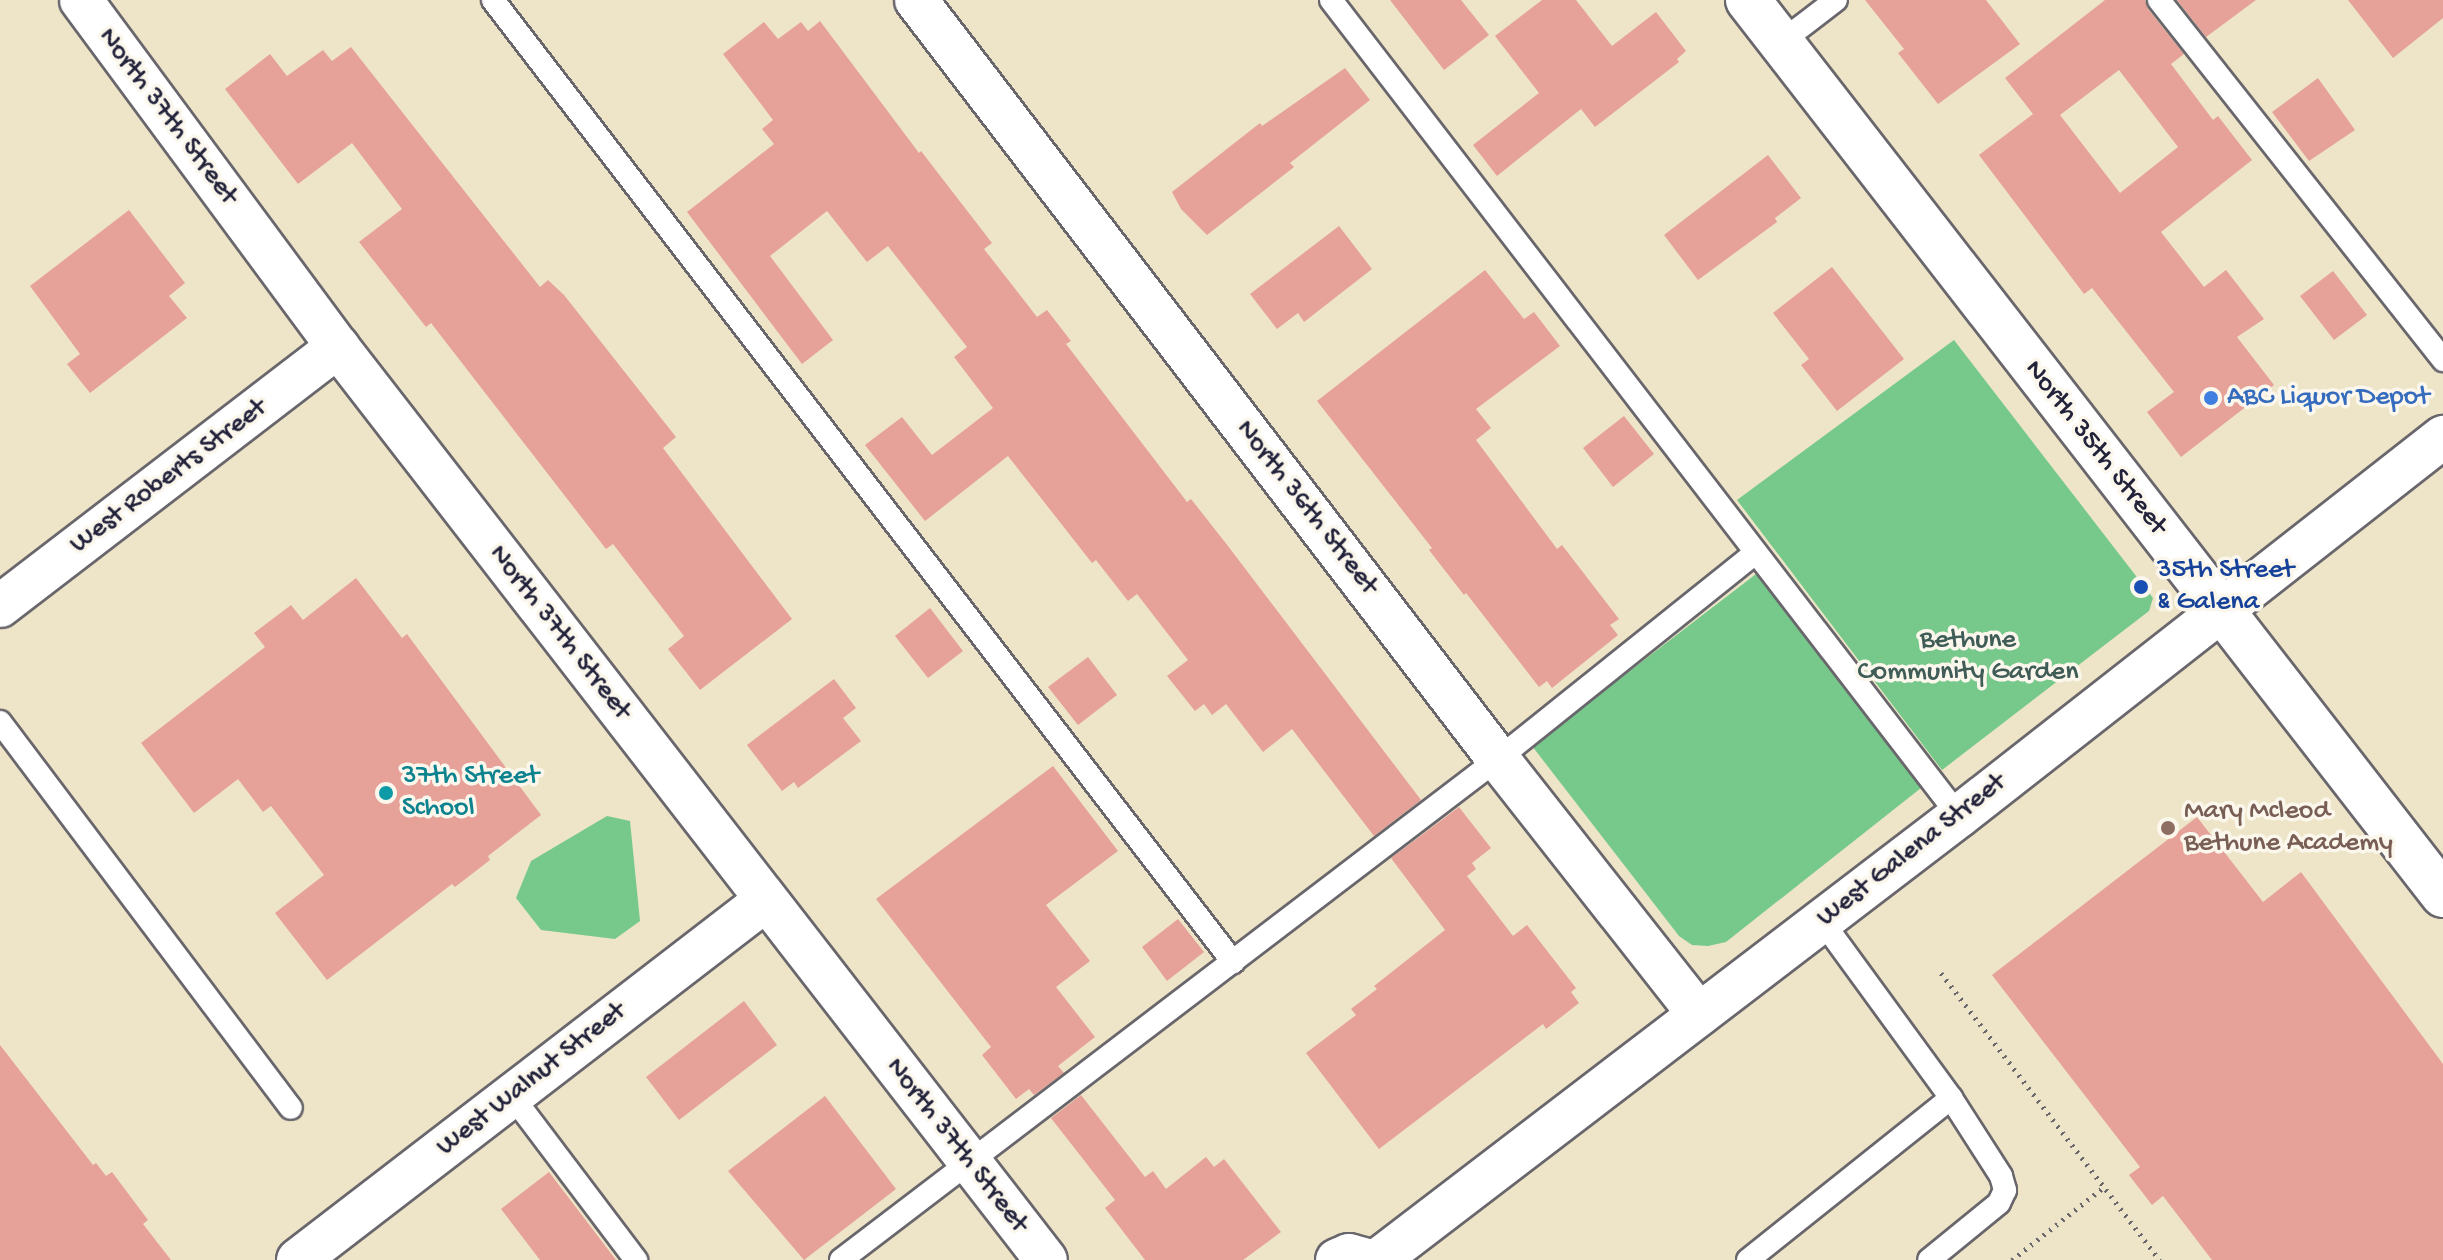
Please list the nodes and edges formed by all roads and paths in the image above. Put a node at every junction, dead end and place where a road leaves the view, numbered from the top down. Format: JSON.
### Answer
{"nodes":[{"id":1,"x":81,"y":0,"type":"edge"},
{"id":2,"x":493,"y":0,"type":"edge"},
{"id":3,"x":916,"y":0,"type":"edge"},
{"id":4,"x":1331,"y":0,"type":"edge"},
{"id":5,"x":1748,"y":0,"type":"edge"},
{"id":6,"x":1836,"y":0,"type":"edge"},
{"id":7,"x":2159,"y":0,"type":"edge"},
{"id":8,"x":1781,"y":42,"type":"junction"},
{"id":9,"x":338,"y":347,"type":"junction"},
{"id":10,"x":2443,"y":360,"type":"edge"},
{"id":11,"x":2443,"y":437,"type":"edge"},
{"id":12,"x":1754,"y":554,"type":"junction"},
{"id":13,"x":0,"y":606,"type":"edge"},
{"id":14,"x":2222,"y":611,"type":"junction"},
{"id":15,"x":0,"y":722,"type":"edge"},
{"id":16,"x":1498,"y":759,"type":"junction"},
{"id":17,"x":1959,"y":816,"type":"junction"},
{"id":18,"x":2443,"y":895,"type":"edge"},
{"id":19,"x":766,"y":900,"type":"junction"},
{"id":20,"x":1822,"y":921,"type":"junction"},
{"id":21,"x":1233,"y":962,"type":"junction"},
{"id":22,"x":1941,"y":973,"type":"dead end"},
{"id":23,"x":1699,"y":1014,"type":"junction"},
{"id":24,"x":512,"y":1096,"type":"junction"},
{"id":25,"x":1951,"y":1098,"type":"junction"},
{"id":26,"x":291,"y":1108,"type":"dead end"},
{"id":27,"x":966,"y":1162,"type":"junction"},
{"id":28,"x":2104,"y":1187,"type":"junction"},
{"id":29,"x":298,"y":1260,"type":"edge"},
{"id":30,"x":636,"y":1260,"type":"edge"},
{"id":31,"x":841,"y":1260,"type":"edge"},
{"id":32,"x":1046,"y":1260,"type":"edge"},
{"id":33,"x":1337,"y":1260,"type":"edge"},
{"id":34,"x":1368,"y":1260,"type":"edge"},
{"id":35,"x":1378,"y":1260,"type":"edge"},
{"id":36,"x":1748,"y":1260,"type":"edge"},
{"id":37,"x":1929,"y":1260,"type":"edge"},
{"id":38,"x":2012,"y":1260,"type":"edge"},
{"id":39,"x":2160,"y":1260,"type":"edge"}],
"edges":[{"from":1,"to":9,"type":"street","name":"North 37th Street"},
{"from":2,"to":21,"type":"lane"},
{"from":3,"to":16,"type":"street","name":"North 36th Street"},
{"from":4,"to":12,"type":"lane"},
{"from":5,"to":8,"type":"main road","name":"North 35th Street"},
{"from":6,"to":8,"type":"lane"},
{"from":7,"to":10,"type":"lane"},
{"from":8,"to":14,"type":"main road","name":"North 35th Street"},
{"from":9,"to":13,"type":"street","name":"West Roberts Street"},
{"from":9,"to":19,"type":"street","name":"North 37th Street"},
{"from":11,"to":14,"type":"street","name":"West Galena Street"},
{"from":12,"to":16,"type":"lane"},
{"from":12,"to":17,"type":"lane"},
{"from":14,"to":17,"type":"street","name":"West Galena Street"},
{"from":14,"to":18,"type":"main road","name":"North 35th Street"},
{"from":15,"to":26,"type":"lane"},
{"from":16,"to":21,"type":"lane"},
{"from":16,"to":23,"type":"street","name":"North 36th Street"},
{"from":17,"to":20,"type":"street","name":"West Galena Street"},
{"from":19,"to":24,"type":"street","name":"West Walnut Street"},
{"from":19,"to":27,"type":"street","name":"North 37th Street"},
{"from":20,"to":23,"type":"street","name":"West Galena Street"},
{"from":20,"to":25,"type":"lane"},
{"from":21,"to":27,"type":"lane"},
{"from":22,"to":28,"type":"path"},
{"from":23,"to":35,"type":"street","name":"West Galena Street"},
{"from":24,"to":29,"type":"street","name":"West Walnut Street"},
{"from":24,"to":30,"type":"lane"},
{"from":25,"to":36,"type":"lane"},
{"from":25,"to":37,"type":"lane"},
{"from":27,"to":31,"type":"lane"},
{"from":27,"to":32,"type":"street","name":"North 37th Street"},
{"from":28,"to":38,"type":"path"},
{"from":28,"to":39,"type":"path"},
{"from":33,"to":34,"type":"street"}]}
